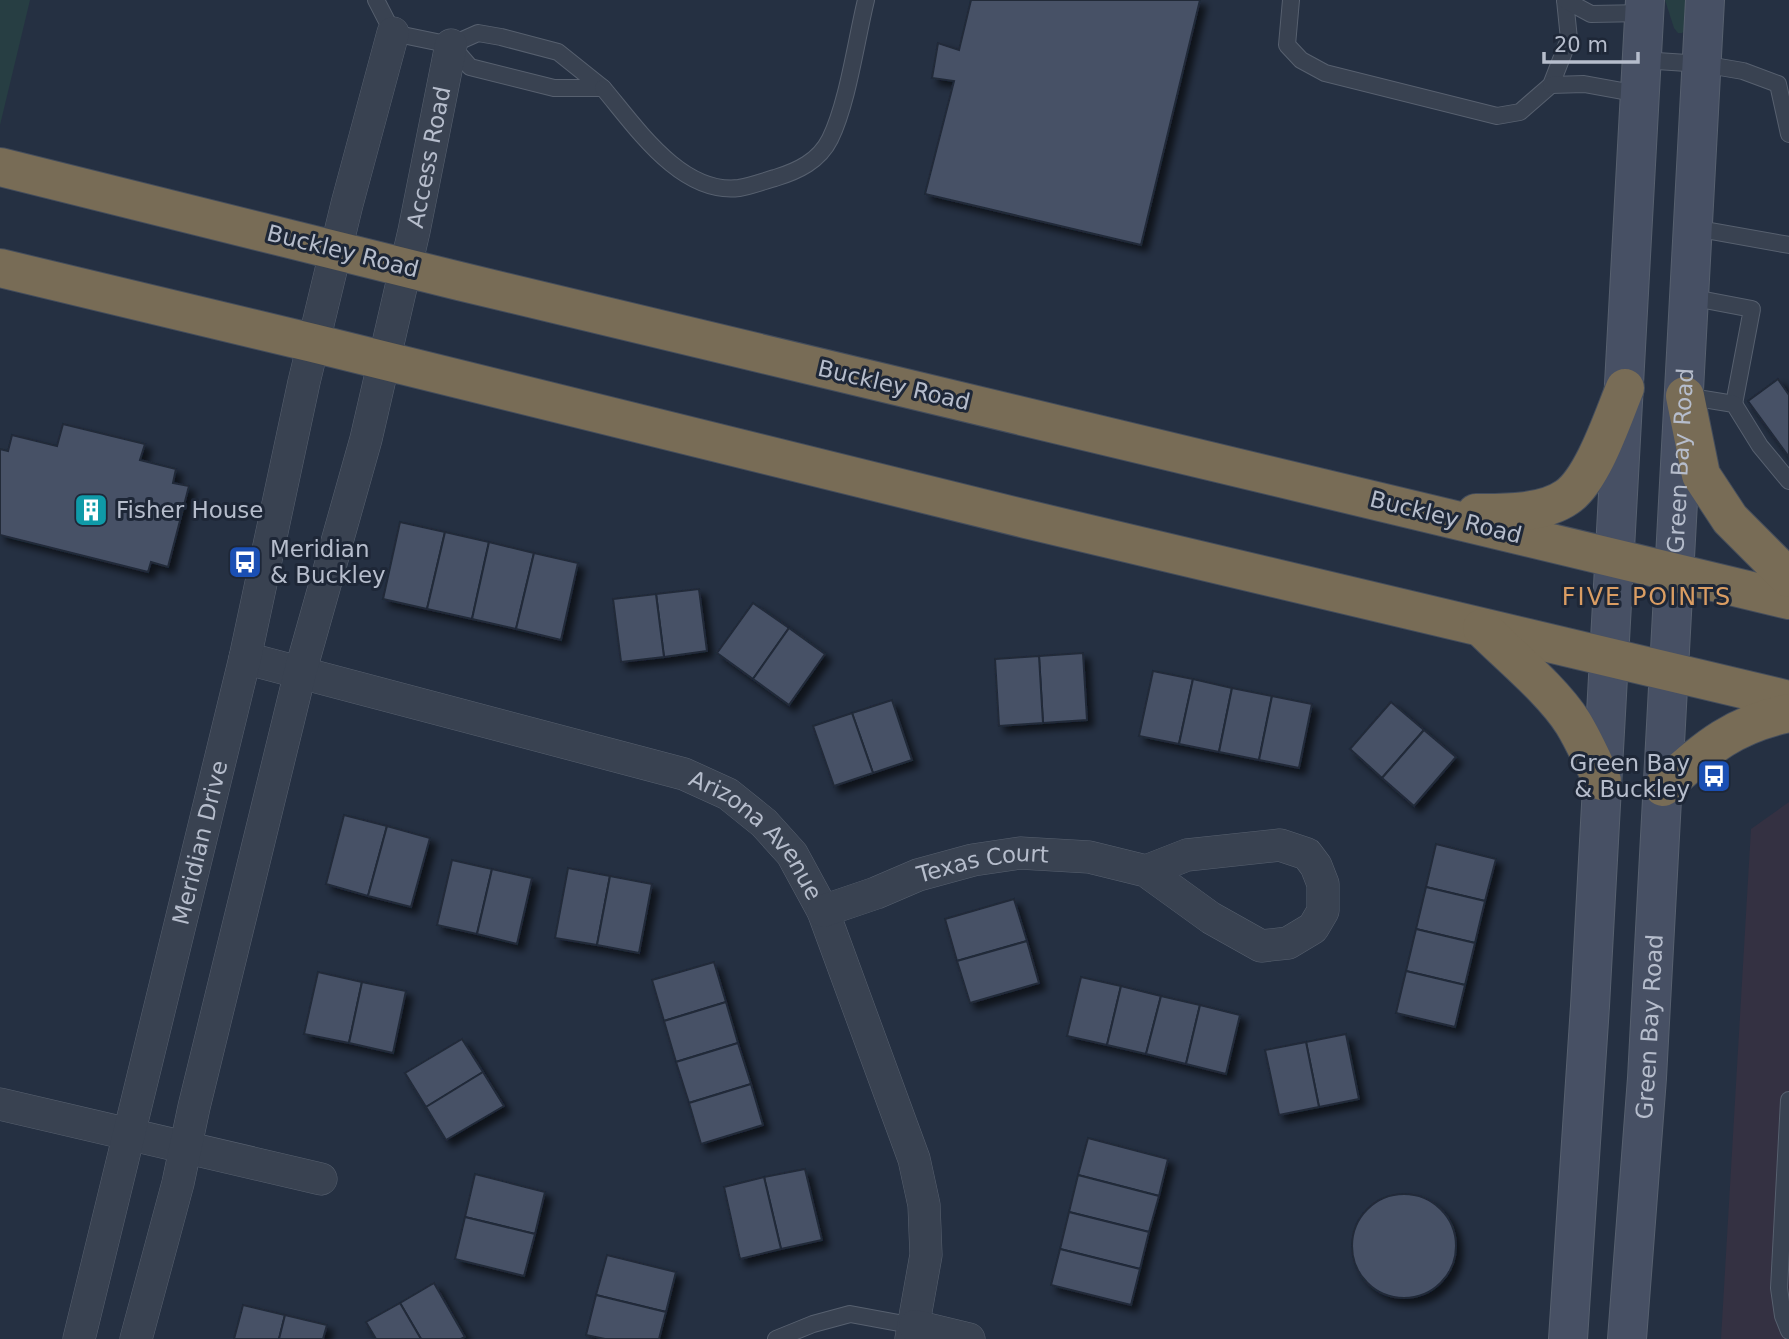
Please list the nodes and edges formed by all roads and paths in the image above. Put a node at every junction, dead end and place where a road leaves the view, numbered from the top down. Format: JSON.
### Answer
{"nodes":[{"id":1,"x":376,"y":0,"type":"edge"},
{"id":2,"x":866,"y":0,"type":"edge"},
{"id":3,"x":1291,"y":0,"type":"edge"},
{"id":4,"x":1565,"y":0,"type":"edge"},
{"id":5,"x":1705,"y":0,"type":"edge"},
{"id":6,"x":1645,"y":6,"type":"edge"},
{"id":7,"x":393,"y":33,"type":"junction"},
{"id":8,"x":451,"y":46,"type":"junction"},
{"id":9,"x":1702,"y":64,"type":"junction"},
{"id":10,"x":1641,"y":77,"type":"junction"},
{"id":11,"x":1551,"y":85,"type":"junction"},
{"id":12,"x":603,"y":88,"type":"junction"},
{"id":13,"x":1789,"y":134,"type":"edge"},
{"id":14,"x":0,"y":167,"type":"edge"},
{"id":15,"x":1694,"y":228,"type":"junction"},
{"id":16,"x":1789,"y":245,"type":"edge"},
{"id":17,"x":336,"y":249,"type":"junction"},
{"id":18,"x":405,"y":267,"type":"junction"},
{"id":19,"x":0,"y":268,"type":"edge"},
{"id":20,"x":1689,"y":298,"type":"junction"},
{"id":21,"x":313,"y":343,"type":"junction"},
{"id":22,"x":383,"y":361,"type":"junction"},
{"id":23,"x":1625,"y":388,"type":"junction"},
{"id":24,"x":1685,"y":396,"type":"junction"},
{"id":25,"x":1734,"y":404,"type":"junction"},
{"id":26,"x":1789,"y":481,"type":"edge"},
{"id":27,"x":1429,"y":512,"type":"junction"},
{"id":28,"x":1616,"y":557,"type":"junction"},
{"id":29,"x":1676,"y":572,"type":"junction"},
{"id":30,"x":1789,"y":578,"type":"edge"},
{"id":31,"x":1789,"y":600,"type":"edge"},
{"id":32,"x":1482,"y":628,"type":"junction"},
{"id":33,"x":245,"y":658,"type":"junction"},
{"id":34,"x":1610,"y":658,"type":"junction"},
{"id":35,"x":1668,"y":671,"type":"junction"},
{"id":36,"x":300,"y":673,"type":"junction"},
{"id":37,"x":1789,"y":700,"type":"edge"},
{"id":38,"x":1789,"y":713,"type":"edge"},
{"id":39,"x":1602,"y":781,"type":"junction"},
{"id":40,"x":1663,"y":787,"type":"junction"},
{"id":41,"x":1146,"y":871,"type":"junction"},
{"id":42,"x":823,"y":911,"type":"junction"},
{"id":43,"x":1789,"y":1100,"type":"edge"},
{"id":44,"x":0,"y":1104,"type":"edge"},
{"id":45,"x":130,"y":1134,"type":"junction"},
{"id":46,"x":187,"y":1147,"type":"junction"},
{"id":47,"x":321,"y":1180,"type":"dead end"},
{"id":48,"x":1789,"y":1331,"type":"edge"},
{"id":49,"x":913,"y":1332,"type":"edge"},
{"id":50,"x":79,"y":1339,"type":"edge"},
{"id":51,"x":136,"y":1339,"type":"edge"},
{"id":52,"x":776,"y":1339,"type":"edge"},
{"id":53,"x":969,"y":1339,"type":"edge"},
{"id":54,"x":1568,"y":1339,"type":"edge"},
{"id":55,"x":1627,"y":1339,"type":"edge"}],
"edges":[{"from":1,"to":7,"type":"lane"},
{"from":2,"to":12,"type":"lane"},
{"from":3,"to":11,"type":"lane"},
{"from":4,"to":6,"type":"lane"},
{"from":4,"to":11,"type":"lane"},
{"from":5,"to":9,"type":"main road","name":"Green Bay Road"},
{"from":6,"to":10,"type":"main road"},
{"from":7,"to":8,"type":"lane"},
{"from":7,"to":17,"type":"street"},
{"from":8,"to":12,"type":"lane"},
{"from":8,"to":12,"type":"lane"},
{"from":8,"to":18,"type":"street","name":"Access Road"},
{"from":9,"to":10,"type":"lane"},
{"from":9,"to":13,"type":"lane"},
{"from":9,"to":15,"type":"main road","name":"Green Bay Road"},
{"from":10,"to":11,"type":"lane"},
{"from":10,"to":23,"type":"main road"},
{"from":14,"to":17,"type":"highway","name":"Buckley Road"},
{"from":15,"to":16,"type":"lane"},
{"from":15,"to":20,"type":"main road","name":"Green Bay Road"},
{"from":17,"to":18,"type":"highway","name":"Buckley Road"},
{"from":17,"to":21,"type":"street","name":"Meridian Drive"},
{"from":18,"to":22,"type":"street","name":"Access Road"},
{"from":18,"to":27,"type":"highway","name":"Buckley Road"},
{"from":19,"to":21,"type":"highway"},
{"from":20,"to":24,"type":"main road","name":"Green Bay Road"},
{"from":20,"to":25,"type":"lane"},
{"from":21,"to":22,"type":"highway"},
{"from":21,"to":33,"type":"street","name":"Meridian Drive"},
{"from":22,"to":32,"type":"highway"},
{"from":22,"to":36,"type":"street"},
{"from":23,"to":27,"type":"highway"},
{"from":23,"to":28,"type":"main road"},
{"from":24,"to":25,"type":"lane"},
{"from":24,"to":29,"type":"main road","name":"Green Bay Road"},
{"from":24,"to":30,"type":"highway"},
{"from":25,"to":26,"type":"lane"},
{"from":27,"to":28,"type":"highway","name":"Buckley Road"},
{"from":28,"to":29,"type":"highway","name":"Buckley Road"},
{"from":28,"to":34,"type":"main road"},
{"from":29,"to":31,"type":"highway","name":"Buckley Road"},
{"from":29,"to":35,"type":"main road","name":"Green Bay Road"},
{"from":32,"to":34,"type":"highway"},
{"from":32,"to":39,"type":"highway"},
{"from":33,"to":36,"type":"street","name":"Arizona Avenue"},
{"from":33,"to":45,"type":"street","name":"Meridian Drive"},
{"from":34,"to":35,"type":"highway"},
{"from":34,"to":39,"type":"main road"},
{"from":35,"to":37,"type":"highway"},
{"from":35,"to":40,"type":"main road","name":"Green Bay Road"},
{"from":36,"to":42,"type":"street","name":"Arizona Avenue"},
{"from":36,"to":46,"type":"street"},
{"from":38,"to":40,"type":"highway"},
{"from":39,"to":54,"type":"main road"},
{"from":40,"to":55,"type":"main road","name":"Green Bay Road"},
{"from":41,"to":41,"type":"street","name":"Texas Court"},
{"from":41,"to":42,"type":"street","name":"Texas Court"},
{"from":42,"to":49,"type":"street","name":"Arizona Avenue"},
{"from":43,"to":48,"type":"lane"},
{"from":44,"to":45,"type":"street"},
{"from":45,"to":46,"type":"street"},
{"from":45,"to":50,"type":"street","name":"Meridian Drive"},
{"from":46,"to":47,"type":"street"},
{"from":46,"to":51,"type":"street"},
{"from":49,"to":52,"type":"lane"},
{"from":49,"to":53,"type":"street"}]}
